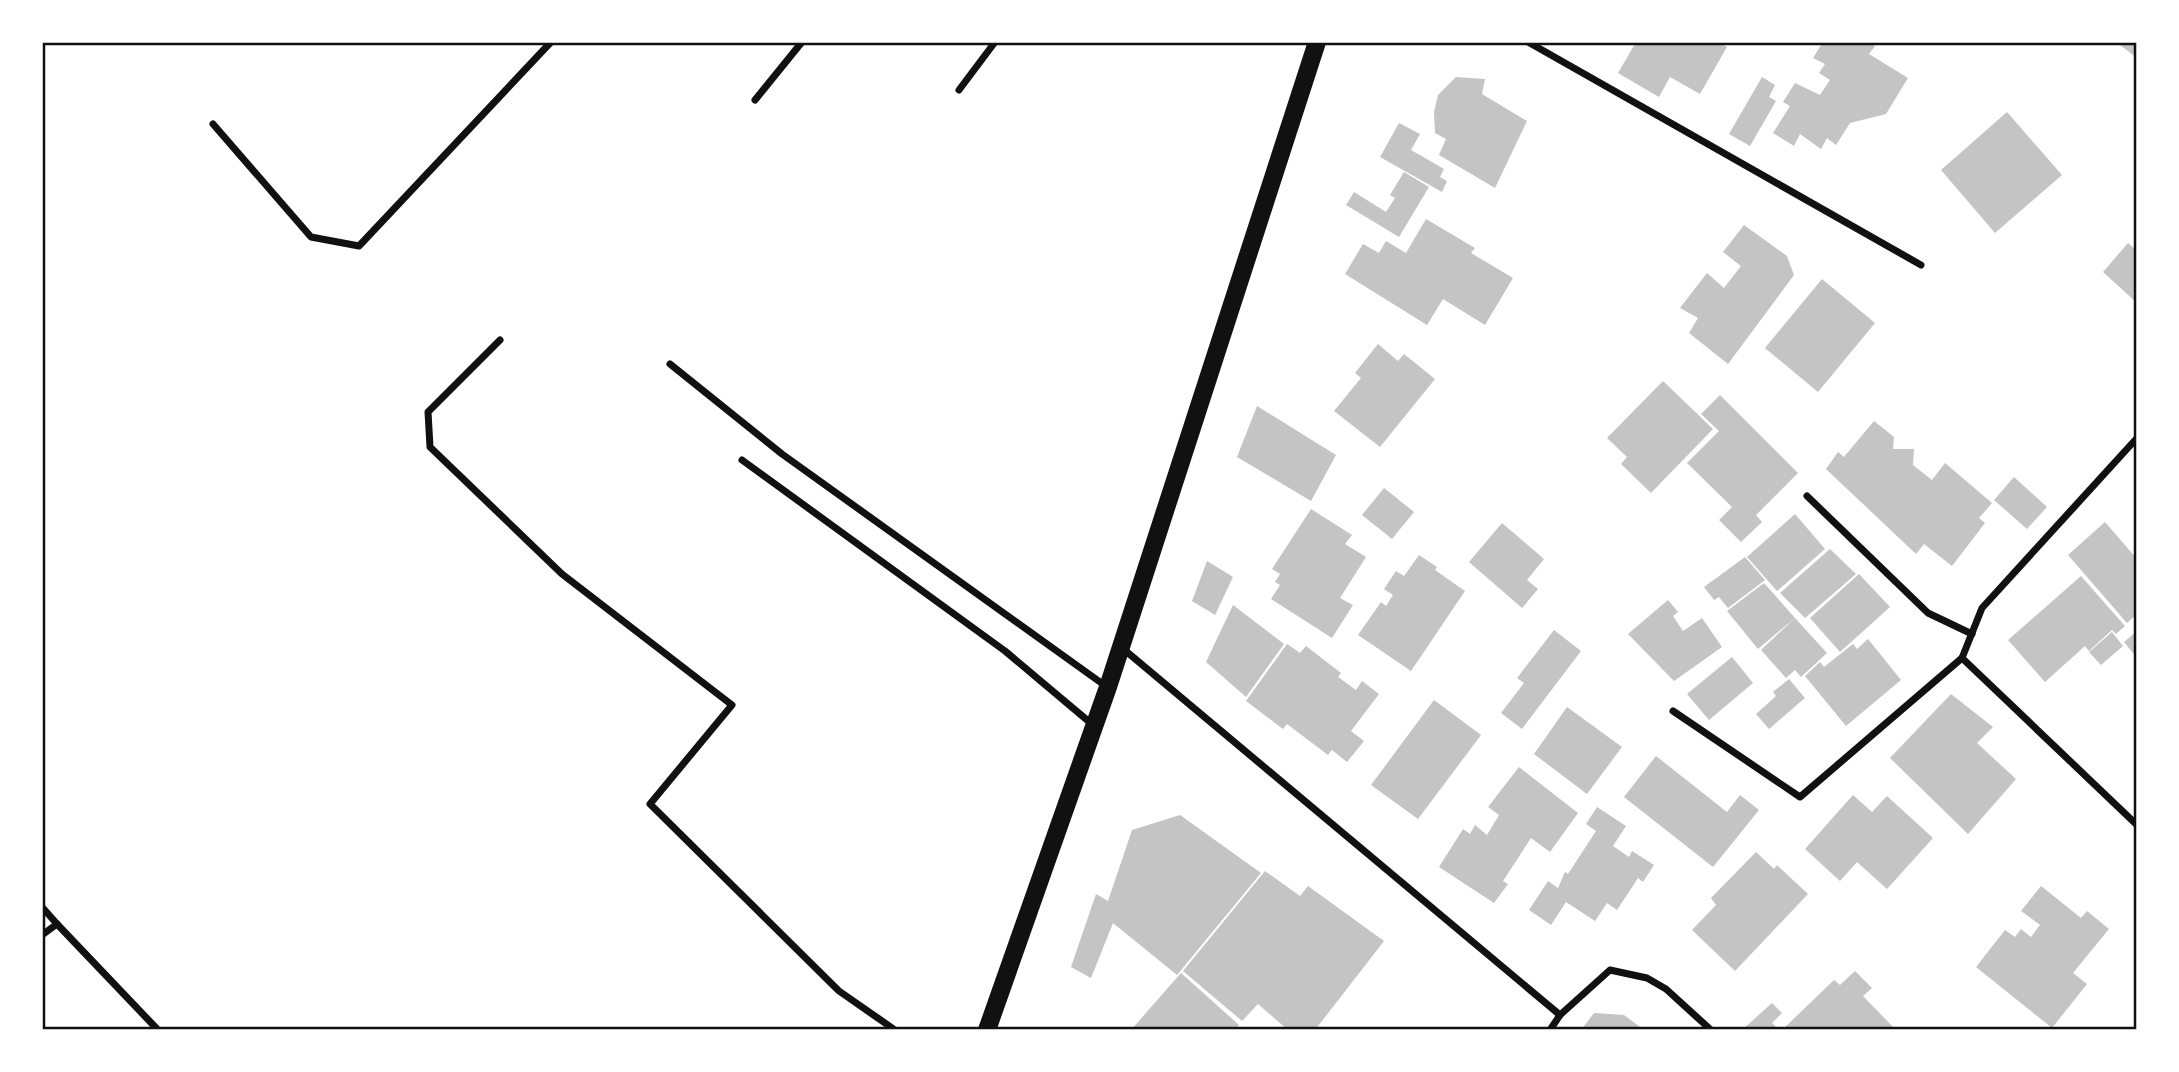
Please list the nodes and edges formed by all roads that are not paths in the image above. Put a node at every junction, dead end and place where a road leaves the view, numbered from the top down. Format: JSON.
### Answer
{"nodes":[{"id":1,"x":551,"y":42,"type":"edge"},
{"id":2,"x":802,"y":42,"type":"edge"},
{"id":3,"x":995,"y":42,"type":"edge"},
{"id":4,"x":1317,"y":42,"type":"edge"},
{"id":5,"x":1528,"y":42,"type":"edge"},
{"id":6,"x":960,"y":90,"type":"dead end"},
{"id":7,"x":755,"y":100,"type":"dead end"},
{"id":8,"x":213,"y":124,"type":"dead end"},
{"id":9,"x":1921,"y":265,"type":"dead end"},
{"id":10,"x":500,"y":340,"type":"dead end"},
{"id":11,"x":670,"y":364,"type":"dead end"},
{"id":12,"x":2137,"y":438,"type":"edge"},
{"id":13,"x":741,"y":460,"type":"dead end"},
{"id":14,"x":1807,"y":496,"type":"dead end"},
{"id":15,"x":1972,"y":634,"type":"junction"},
{"id":16,"x":1120,"y":647,"type":"junction"},
{"id":17,"x":1962,"y":658,"type":"junction"},
{"id":18,"x":1108,"y":687,"type":"junction"},
{"id":19,"x":1673,"y":711,"type":"dead end"},
{"id":20,"x":1094,"y":725,"type":"junction"},
{"id":21,"x":2137,"y":825,"type":"edge"},
{"id":22,"x":42,"y":907,"type":"edge"},
{"id":23,"x":57,"y":923,"type":"junction"},
{"id":24,"x":42,"y":935,"type":"edge"},
{"id":25,"x":1560,"y":1014,"type":"junction"},
{"id":26,"x":158,"y":1030,"type":"edge"},
{"id":27,"x":895,"y":1030,"type":"edge"},
{"id":28,"x":987,"y":1030,"type":"edge"},
{"id":29,"x":1550,"y":1030,"type":"edge"},
{"id":30,"x":1711,"y":1030,"type":"edge"}],
"edges":[{"from":1,"to":8,"type":"street"},
{"from":2,"to":7,"type":"street"},
{"from":3,"to":6,"type":"street"},
{"from":4,"to":16,"type":"main road"},
{"from":5,"to":9,"type":"street"},
{"from":10,"to":27,"type":"street"},
{"from":11,"to":18,"type":"street"},
{"from":12,"to":15,"type":"street"},
{"from":13,"to":20,"type":"street"},
{"from":14,"to":15,"type":"street"},
{"from":15,"to":17,"type":"street"},
{"from":16,"to":18,"type":"main road"},
{"from":16,"to":25,"type":"street"},
{"from":17,"to":19,"type":"street"},
{"from":17,"to":21,"type":"street"},
{"from":18,"to":20,"type":"main road"},
{"from":20,"to":28,"type":"main road"},
{"from":22,"to":23,"type":"street"},
{"from":23,"to":24,"type":"street"},
{"from":23,"to":26,"type":"street"},
{"from":25,"to":29,"type":"street"},
{"from":25,"to":30,"type":"street"}]}
